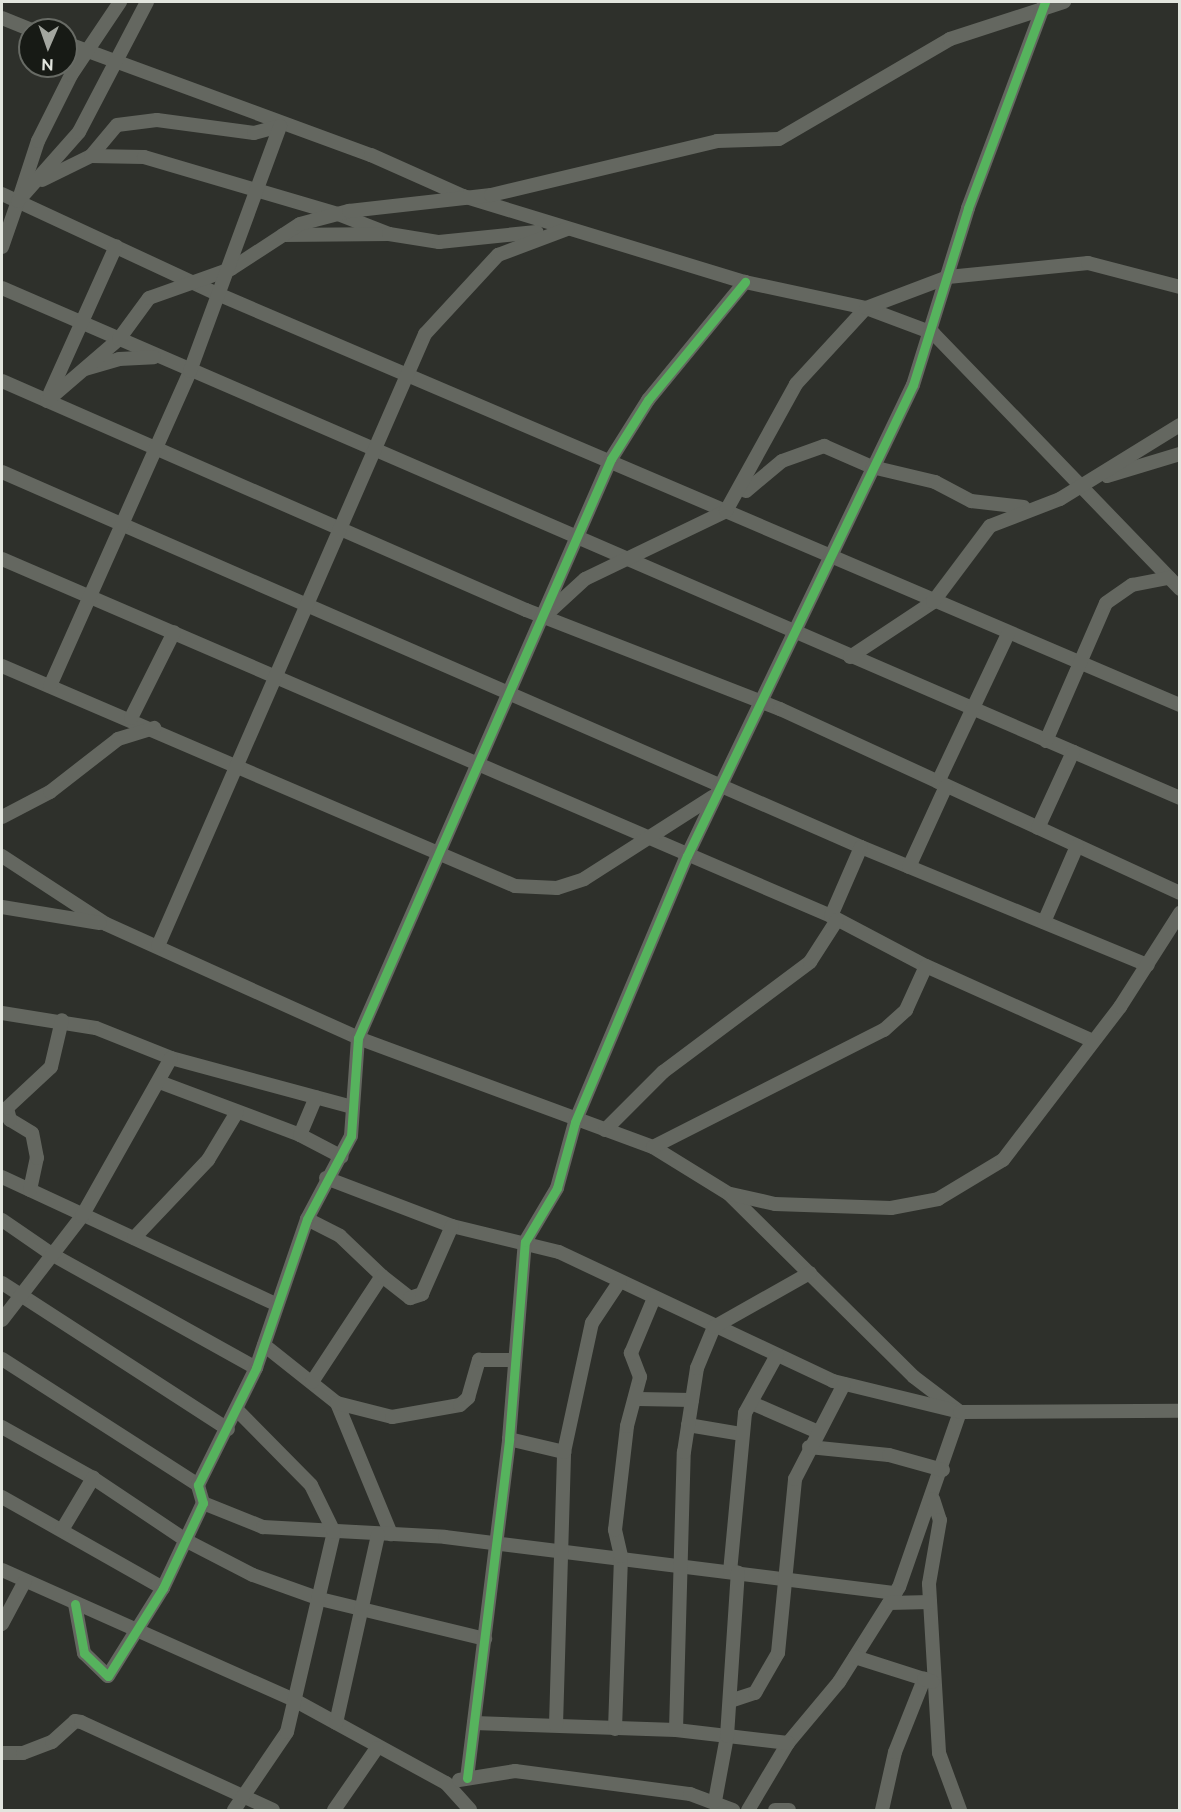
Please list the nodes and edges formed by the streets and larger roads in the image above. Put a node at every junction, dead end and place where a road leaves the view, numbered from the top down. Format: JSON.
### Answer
{"nodes":[{"id":1,"x":120,"y":2,"type":"edge"},
{"id":2,"x":147,"y":2,"type":"edge"},
{"id":3,"x":1064,"y":2,"type":"edge"},
{"id":4,"x":1044,"y":4,"type":"edge"},
{"id":5,"x":2,"y":18,"type":"edge"},
{"id":6,"x":18,"y":24,"type":"edge"},
{"id":7,"x":78,"y":48,"type":"edge"},
{"id":8,"x":87,"y":51,"type":"junction"},
{"id":9,"x":113,"y":60,"type":"junction"},
{"id":10,"x":280,"y":126,"type":"junction"},
{"id":11,"x":91,"y":156,"type":"junction"},
{"id":12,"x":42,"y":180,"type":"junction"},
{"id":13,"x":257,"y":193,"type":"junction"},
{"id":14,"x":2,"y":194,"type":"edge"},
{"id":15,"x":463,"y":196,"type":"junction"},
{"id":16,"x":18,"y":201,"type":"junction"},
{"id":17,"x":338,"y":213,"type":"junction"},
{"id":18,"x":568,"y":229,"type":"junction"},
{"id":19,"x":389,"y":234,"type":"junction"},
{"id":20,"x":283,"y":235,"type":"junction"},
{"id":21,"x":116,"y":246,"type":"junction"},
{"id":22,"x":2,"y":247,"type":"edge"},
{"id":23,"x":231,"y":269,"type":"junction"},
{"id":24,"x":948,"y":277,"type":"junction"},
{"id":25,"x":190,"y":280,"type":"junction"},
{"id":26,"x":745,"y":282,"type":"junction"},
{"id":27,"x":1179,"y":287,"type":"edge"},
{"id":28,"x":2,"y":288,"type":"edge"},
{"id":29,"x":220,"y":295,"type":"junction"},
{"id":30,"x":866,"y":308,"type":"junction"},
{"id":31,"x":81,"y":323,"type":"junction"},
{"id":32,"x":933,"y":333,"type":"junction"},
{"id":33,"x":119,"y":339,"type":"junction"},
{"id":34,"x":159,"y":357,"type":"junction"},
{"id":35,"x":190,"y":370,"type":"junction"},
{"id":36,"x":77,"y":371,"type":"junction"},
{"id":37,"x":406,"y":373,"type":"junction"},
{"id":38,"x":2,"y":381,"type":"edge"},
{"id":39,"x":47,"y":401,"type":"junction"},
{"id":40,"x":1179,"y":425,"type":"edge"},
{"id":41,"x":155,"y":448,"type":"junction"},
{"id":42,"x":372,"y":450,"type":"junction"},
{"id":43,"x":1179,"y":454,"type":"edge"},
{"id":44,"x":611,"y":459,"type":"junction"},
{"id":45,"x":872,"y":467,"type":"junction"},
{"id":46,"x":2,"y":472,"type":"edge"},
{"id":47,"x":1080,"y":485,"type":"junction"},
{"id":48,"x":1041,"y":508,"type":"junction"},
{"id":49,"x":726,"y":511,"type":"junction"},
{"id":50,"x":122,"y":525,"type":"junction"},
{"id":51,"x":339,"y":527,"type":"junction"},
{"id":52,"x":578,"y":539,"type":"junction"},
{"id":53,"x":827,"y":558,"type":"junction"},
{"id":54,"x":2,"y":559,"type":"edge"},
{"id":55,"x":627,"y":561,"type":"junction"},
{"id":56,"x":1169,"y":578,"type":"junction"},
{"id":57,"x":1179,"y":589,"type":"edge"},
{"id":58,"x":90,"y":595,"type":"junction"},
{"id":59,"x":933,"y":602,"type":"junction"},
{"id":60,"x":305,"y":604,"type":"junction"},
{"id":61,"x":544,"y":617,"type":"junction"},
{"id":62,"x":174,"y":632,"type":"junction"},
{"id":63,"x":792,"y":632,"type":"junction"},
{"id":64,"x":1008,"y":634,"type":"junction"},
{"id":65,"x":850,"y":657,"type":"junction"},
{"id":66,"x":1080,"y":665,"type":"junction"},
{"id":67,"x":2,"y":666,"type":"edge"},
{"id":68,"x":274,"y":676,"type":"junction"},
{"id":69,"x":50,"y":686,"type":"junction"},
{"id":70,"x":511,"y":694,"type":"junction"},
{"id":71,"x":759,"y":702,"type":"junction"},
{"id":72,"x":1179,"y":705,"type":"edge"},
{"id":73,"x":974,"y":710,"type":"junction"},
{"id":74,"x":131,"y":718,"type":"junction"},
{"id":75,"x":154,"y":728,"type":"junction"},
{"id":76,"x":1046,"y":741,"type":"junction"},
{"id":77,"x":1072,"y":752,"type":"junction"},
{"id":78,"x":235,"y":764,"type":"junction"},
{"id":79,"x":480,"y":766,"type":"junction"},
{"id":80,"x":942,"y":784,"type":"junction"},
{"id":81,"x":719,"y":788,"type":"junction"},
{"id":82,"x":1179,"y":798,"type":"edge"},
{"id":83,"x":2,"y":817,"type":"edge"},
{"id":84,"x":1038,"y":828,"type":"junction"},
{"id":85,"x":650,"y":838,"type":"junction"},
{"id":86,"x":1077,"y":846,"type":"junction"},
{"id":87,"x":861,"y":847,"type":"junction"},
{"id":88,"x":442,"y":854,"type":"junction"},
{"id":89,"x":2,"y":856,"type":"edge"},
{"id":90,"x":687,"y":856,"type":"junction"},
{"id":91,"x":909,"y":867,"type":"junction"},
{"id":92,"x":1179,"y":893,"type":"edge"},
{"id":93,"x":2,"y":907,"type":"edge"},
{"id":94,"x":1179,"y":913,"type":"edge"},
{"id":95,"x":834,"y":918,"type":"junction"},
{"id":96,"x":1044,"y":922,"type":"junction"},
{"id":97,"x":106,"y":924,"type":"junction"},
{"id":98,"x":158,"y":946,"type":"junction"},
{"id":99,"x":1148,"y":965,"type":"junction"},
{"id":100,"x":926,"y":966,"type":"junction"},
{"id":101,"x":2,"y":1013,"type":"edge"},
{"id":102,"x":62,"y":1020,"type":"junction"},
{"id":103,"x":358,"y":1038,"type":"junction"},
{"id":104,"x":1091,"y":1040,"type":"junction"},
{"id":105,"x":171,"y":1058,"type":"junction"},
{"id":106,"x":162,"y":1083,"type":"junction"},
{"id":107,"x":316,"y":1097,"type":"junction"},
{"id":108,"x":349,"y":1106,"type":"junction"},
{"id":109,"x":237,"y":1112,"type":"junction"},
{"id":110,"x":575,"y":1122,"type":"junction"},
{"id":111,"x":605,"y":1130,"type":"junction"},
{"id":112,"x":300,"y":1135,"type":"junction"},
{"id":113,"x":652,"y":1147,"type":"junction"},
{"id":114,"x":342,"y":1157,"type":"junction"},
{"id":115,"x":2,"y":1177,"type":"edge"},
{"id":116,"x":326,"y":1178,"type":"junction"},
{"id":117,"x":30,"y":1190,"type":"junction"},
{"id":118,"x":729,"y":1194,"type":"junction"},
{"id":119,"x":82,"y":1216,"type":"junction"},
{"id":120,"x":307,"y":1219,"type":"junction"},
{"id":121,"x":2,"y":1220,"type":"edge"},
{"id":122,"x":452,"y":1226,"type":"junction"},
{"id":123,"x":134,"y":1238,"type":"junction"},
{"id":124,"x":525,"y":1242,"type":"junction"},
{"id":125,"x":53,"y":1255,"type":"junction"},
{"id":126,"x":810,"y":1273,"type":"junction"},
{"id":127,"x":382,"y":1276,"type":"junction"},
{"id":128,"x":620,"y":1281,"type":"junction"},
{"id":129,"x":2,"y":1283,"type":"edge"},
{"id":130,"x":22,"y":1296,"type":"junction"},
{"id":131,"x":654,"y":1298,"type":"junction"},
{"id":132,"x":275,"y":1304,"type":"junction"},
{"id":133,"x":2,"y":1320,"type":"edge"},
{"id":134,"x":714,"y":1327,"type":"junction"},
{"id":135,"x":264,"y":1345,"type":"junction"},
{"id":136,"x":777,"y":1355,"type":"junction"},
{"id":137,"x":2,"y":1359,"type":"edge"},
{"id":138,"x":512,"y":1360,"type":"junction"},
{"id":139,"x":256,"y":1368,"type":"junction"},
{"id":140,"x":312,"y":1382,"type":"junction"},
{"id":141,"x":844,"y":1384,"type":"junction"},
{"id":142,"x":638,"y":1399,"type":"junction"},
{"id":143,"x":692,"y":1400,"type":"junction"},
{"id":144,"x":338,"y":1403,"type":"junction"},
{"id":145,"x":754,"y":1404,"type":"junction"},
{"id":146,"x":237,"y":1410,"type":"junction"},
{"id":147,"x":1179,"y":1411,"type":"edge"},
{"id":148,"x":960,"y":1412,"type":"junction"},
{"id":149,"x":688,"y":1425,"type":"junction"},
{"id":150,"x":2,"y":1427,"type":"edge"},
{"id":151,"x":228,"y":1428,"type":"junction"},
{"id":152,"x":818,"y":1432,"type":"junction"},
{"id":153,"x":742,"y":1434,"type":"junction"},
{"id":154,"x":508,"y":1439,"type":"junction"},
{"id":155,"x":808,"y":1447,"type":"junction"},
{"id":156,"x":564,"y":1452,"type":"junction"},
{"id":157,"x":943,"y":1470,"type":"junction"},
{"id":158,"x":93,"y":1478,"type":"junction"},
{"id":159,"x":198,"y":1485,"type":"junction"},
{"id":160,"x":2,"y":1497,"type":"edge"},
{"id":161,"x":933,"y":1498,"type":"junction"},
{"id":162,"x":203,"y":1503,"type":"junction"},
{"id":163,"x":62,"y":1530,"type":"junction"},
{"id":164,"x":334,"y":1532,"type":"junction"},
{"id":165,"x":385,"y":1535,"type":"junction"},
{"id":166,"x":187,"y":1541,"type":"junction"},
{"id":167,"x":497,"y":1546,"type":"junction"},
{"id":168,"x":559,"y":1551,"type":"junction"},
{"id":169,"x":621,"y":1556,"type":"junction"},
{"id":170,"x":683,"y":1563,"type":"junction"},
{"id":171,"x":2,"y":1570,"type":"edge"},
{"id":172,"x":734,"y":1572,"type":"junction"},
{"id":173,"x":785,"y":1578,"type":"junction"},
{"id":174,"x":25,"y":1581,"type":"junction"},
{"id":175,"x":163,"y":1588,"type":"junction"},
{"id":176,"x":892,"y":1598,"type":"junction"},
{"id":177,"x":320,"y":1599,"type":"junction"},
{"id":178,"x":930,"y":1602,"type":"junction"},
{"id":179,"x":75,"y":1604,"type":"junction"},
{"id":180,"x":362,"y":1607,"type":"junction"},
{"id":181,"x":2,"y":1624,"type":"edge"},
{"id":182,"x":136,"y":1632,"type":"junction"},
{"id":183,"x":485,"y":1639,"type":"junction"},
{"id":184,"x":855,"y":1657,"type":"junction"},
{"id":185,"x":928,"y":1680,"type":"junction"},
{"id":186,"x":296,"y":1701,"type":"junction"},
{"id":187,"x":730,"y":1701,"type":"junction"},
{"id":188,"x":336,"y":1723,"type":"junction"},
{"id":189,"x":474,"y":1724,"type":"junction"},
{"id":190,"x":556,"y":1725,"type":"junction"},
{"id":191,"x":615,"y":1729,"type":"junction"},
{"id":192,"x":676,"y":1730,"type":"junction"},
{"id":193,"x":727,"y":1736,"type":"junction"},
{"id":194,"x":788,"y":1743,"type":"junction"},
{"id":195,"x":377,"y":1748,"type":"junction"},
{"id":196,"x":2,"y":1753,"type":"edge"},
{"id":197,"x":467,"y":1778,"type":"junction"},
{"id":198,"x":446,"y":1783,"type":"junction"},
{"id":199,"x":245,"y":1794,"type":"junction"},
{"id":200,"x":715,"y":1801,"type":"junction"},
{"id":201,"x":754,"y":1808,"type":"edge"},
{"id":202,"x":234,"y":1810,"type":"edge"},
{"id":203,"x":273,"y":1810,"type":"edge"},
{"id":204,"x":334,"y":1810,"type":"edge"},
{"id":205,"x":470,"y":1810,"type":"edge"},
{"id":206,"x":733,"y":1810,"type":"edge"},
{"id":207,"x":775,"y":1810,"type":"edge"},
{"id":208,"x":789,"y":1810,"type":"edge"},
{"id":209,"x":882,"y":1810,"type":"edge"},
{"id":210,"x":960,"y":1810,"type":"edge"}],
"edges":[{"from":1,"to":8,"type":"street"},
{"from":2,"to":9,"type":"street"},
{"from":3,"to":4,"type":"street"},
{"from":4,"to":15,"type":"street"},
{"from":4,"to":24,"type":"street"},
{"from":5,"to":6,"type":"street"},
{"from":7,"to":8,"type":"street"},
{"from":8,"to":9,"type":"street"},
{"from":8,"to":16,"type":"street"},
{"from":9,"to":10,"type":"street"},
{"from":9,"to":12,"type":"street"},
{"from":10,"to":11,"type":"street"},
{"from":10,"to":13,"type":"street"},
{"from":10,"to":15,"type":"street"},
{"from":11,"to":12,"type":"street"},
{"from":11,"to":13,"type":"street"},
{"from":12,"to":16,"type":"street"},
{"from":13,"to":17,"type":"street"},
{"from":13,"to":23,"type":"street"},
{"from":14,"to":16,"type":"street"},
{"from":15,"to":17,"type":"street"},
{"from":15,"to":18,"type":"street"},
{"from":16,"to":21,"type":"street"},
{"from":16,"to":22,"type":"street"},
{"from":17,"to":19,"type":"street"},
{"from":17,"to":20,"type":"street"},
{"from":18,"to":19,"type":"street"},
{"from":18,"to":26,"type":"street"},
{"from":18,"to":37,"type":"street"},
{"from":19,"to":20,"type":"street"},
{"from":20,"to":23,"type":"street"},
{"from":21,"to":25,"type":"street"},
{"from":21,"to":31,"type":"street"},
{"from":23,"to":25,"type":"street"},
{"from":23,"to":29,"type":"street"},
{"from":24,"to":27,"type":"street"},
{"from":24,"to":30,"type":"street"},
{"from":24,"to":32,"type":"street"},
{"from":25,"to":29,"type":"street"},
{"from":25,"to":33,"type":"street"},
{"from":26,"to":30,"type":"street"},
{"from":26,"to":44,"type":"street"},
{"from":28,"to":31,"type":"street"},
{"from":29,"to":35,"type":"street"},
{"from":29,"to":37,"type":"street"},
{"from":30,"to":32,"type":"street"},
{"from":30,"to":49,"type":"street"},
{"from":31,"to":33,"type":"street"},
{"from":31,"to":39,"type":"street"},
{"from":32,"to":45,"type":"street"},
{"from":32,"to":47,"type":"street"},
{"from":33,"to":34,"type":"street"},
{"from":33,"to":36,"type":"street"},
{"from":34,"to":35,"type":"street"},
{"from":34,"to":36,"type":"street"},
{"from":35,"to":41,"type":"street"},
{"from":35,"to":42,"type":"street"},
{"from":36,"to":39,"type":"street"},
{"from":37,"to":42,"type":"street"},
{"from":37,"to":44,"type":"street"},
{"from":38,"to":39,"type":"street"},
{"from":39,"to":41,"type":"street"},
{"from":40,"to":47,"type":"street"},
{"from":41,"to":50,"type":"street"},
{"from":41,"to":51,"type":"street"},
{"from":42,"to":51,"type":"street"},
{"from":42,"to":52,"type":"street"},
{"from":43,"to":47,"type":"street"},
{"from":44,"to":49,"type":"street"},
{"from":44,"to":52,"type":"street"},
{"from":45,"to":48,"type":"street"},
{"from":45,"to":49,"type":"street"},
{"from":45,"to":53,"type":"street"},
{"from":46,"to":50,"type":"street"},
{"from":47,"to":48,"type":"street"},
{"from":47,"to":56,"type":"street"},
{"from":48,"to":59,"type":"street"},
{"from":49,"to":53,"type":"street"},
{"from":49,"to":55,"type":"street"},
{"from":50,"to":58,"type":"street"},
{"from":50,"to":60,"type":"street"},
{"from":51,"to":60,"type":"street"},
{"from":51,"to":61,"type":"street"},
{"from":52,"to":55,"type":"street"},
{"from":52,"to":61,"type":"street"},
{"from":53,"to":59,"type":"street"},
{"from":53,"to":63,"type":"street"},
{"from":54,"to":58,"type":"street"},
{"from":55,"to":61,"type":"street"},
{"from":55,"to":63,"type":"street"},
{"from":56,"to":57,"type":"street"},
{"from":56,"to":66,"type":"street"},
{"from":58,"to":62,"type":"street"},
{"from":58,"to":69,"type":"street"},
{"from":59,"to":64,"type":"street"},
{"from":59,"to":65,"type":"street"},
{"from":60,"to":68,"type":"street"},
{"from":60,"to":70,"type":"street"},
{"from":61,"to":70,"type":"street"},
{"from":61,"to":71,"type":"street"},
{"from":62,"to":68,"type":"street"},
{"from":62,"to":74,"type":"street"},
{"from":63,"to":65,"type":"street"},
{"from":63,"to":71,"type":"street"},
{"from":64,"to":66,"type":"street"},
{"from":64,"to":73,"type":"street"},
{"from":65,"to":73,"type":"street"},
{"from":66,"to":72,"type":"street"},
{"from":66,"to":76,"type":"street"},
{"from":67,"to":69,"type":"street"},
{"from":68,"to":78,"type":"street"},
{"from":68,"to":79,"type":"street"},
{"from":69,"to":74,"type":"street"},
{"from":70,"to":79,"type":"street"},
{"from":70,"to":81,"type":"street"},
{"from":71,"to":80,"type":"street"},
{"from":71,"to":81,"type":"street"},
{"from":73,"to":76,"type":"street"},
{"from":73,"to":80,"type":"street"},
{"from":74,"to":75,"type":"street"},
{"from":75,"to":78,"type":"street"},
{"from":75,"to":83,"type":"street"},
{"from":76,"to":77,"type":"street"},
{"from":77,"to":82,"type":"street"},
{"from":77,"to":84,"type":"street"},
{"from":78,"to":88,"type":"street"},
{"from":78,"to":98,"type":"street"},
{"from":79,"to":85,"type":"street"},
{"from":79,"to":88,"type":"street"},
{"from":80,"to":84,"type":"street"},
{"from":80,"to":91,"type":"street"},
{"from":81,"to":85,"type":"street"},
{"from":81,"to":87,"type":"street"},
{"from":81,"to":90,"type":"street"},
{"from":84,"to":86,"type":"street"},
{"from":85,"to":88,"type":"street"},
{"from":85,"to":90,"type":"street"},
{"from":86,"to":92,"type":"street"},
{"from":86,"to":96,"type":"street"},
{"from":87,"to":91,"type":"street"},
{"from":87,"to":95,"type":"street"},
{"from":88,"to":103,"type":"street"},
{"from":89,"to":97,"type":"street"},
{"from":90,"to":95,"type":"street"},
{"from":90,"to":110,"type":"street"},
{"from":91,"to":96,"type":"street"},
{"from":93,"to":97,"type":"street"},
{"from":94,"to":99,"type":"street"},
{"from":95,"to":100,"type":"street"},
{"from":95,"to":111,"type":"street"},
{"from":96,"to":99,"type":"street"},
{"from":97,"to":98,"type":"street"},
{"from":98,"to":103,"type":"street"},
{"from":99,"to":104,"type":"street"},
{"from":100,"to":104,"type":"street"},
{"from":100,"to":113,"type":"street"},
{"from":101,"to":102,"type":"street"},
{"from":102,"to":105,"type":"street"},
{"from":102,"to":117,"type":"street"},
{"from":103,"to":108,"type":"street"},
{"from":103,"to":110,"type":"street"},
{"from":104,"to":118,"type":"street"},
{"from":105,"to":106,"type":"street"},
{"from":105,"to":107,"type":"street"},
{"from":106,"to":109,"type":"street"},
{"from":106,"to":119,"type":"street"},
{"from":107,"to":108,"type":"street"},
{"from":107,"to":112,"type":"street"},
{"from":108,"to":114,"type":"street"},
{"from":109,"to":112,"type":"street"},
{"from":109,"to":123,"type":"street"},
{"from":110,"to":111,"type":"street"},
{"from":110,"to":124,"type":"street"},
{"from":111,"to":113,"type":"street"},
{"from":112,"to":114,"type":"street"},
{"from":113,"to":118,"type":"street"},
{"from":114,"to":116,"type":"street"},
{"from":115,"to":117,"type":"street"},
{"from":116,"to":120,"type":"street"},
{"from":116,"to":122,"type":"street"},
{"from":117,"to":119,"type":"street"},
{"from":118,"to":126,"type":"street"},
{"from":119,"to":123,"type":"street"},
{"from":119,"to":125,"type":"street"},
{"from":120,"to":127,"type":"street"},
{"from":120,"to":132,"type":"street"},
{"from":121,"to":125,"type":"street"},
{"from":122,"to":124,"type":"street"},
{"from":122,"to":127,"type":"street"},
{"from":123,"to":132,"type":"street"},
{"from":124,"to":128,"type":"street"},
{"from":124,"to":138,"type":"street"},
{"from":125,"to":130,"type":"street"},
{"from":125,"to":139,"type":"street"},
{"from":126,"to":134,"type":"street"},
{"from":126,"to":148,"type":"street"},
{"from":127,"to":140,"type":"street"},
{"from":128,"to":131,"type":"street"},
{"from":128,"to":156,"type":"street"},
{"from":129,"to":130,"type":"street"},
{"from":130,"to":133,"type":"street"},
{"from":130,"to":151,"type":"street"},
{"from":131,"to":134,"type":"street"},
{"from":131,"to":142,"type":"street"},
{"from":132,"to":135,"type":"street"},
{"from":134,"to":136,"type":"street"},
{"from":134,"to":143,"type":"street"},
{"from":135,"to":139,"type":"street"},
{"from":135,"to":140,"type":"street"},
{"from":136,"to":141,"type":"street"},
{"from":136,"to":145,"type":"street"},
{"from":137,"to":159,"type":"street"},
{"from":138,"to":144,"type":"street"},
{"from":138,"to":154,"type":"street"},
{"from":139,"to":146,"type":"street"},
{"from":140,"to":144,"type":"street"},
{"from":141,"to":148,"type":"street"},
{"from":141,"to":152,"type":"street"},
{"from":142,"to":143,"type":"street"},
{"from":142,"to":169,"type":"street"},
{"from":143,"to":149,"type":"street"},
{"from":144,"to":165,"type":"street"},
{"from":145,"to":152,"type":"street"},
{"from":145,"to":153,"type":"street"},
{"from":146,"to":151,"type":"street"},
{"from":146,"to":164,"type":"street"},
{"from":147,"to":148,"type":"street"},
{"from":148,"to":157,"type":"street"},
{"from":149,"to":153,"type":"street"},
{"from":149,"to":170,"type":"street"},
{"from":150,"to":158,"type":"street"},
{"from":151,"to":159,"type":"street"},
{"from":152,"to":155,"type":"street"},
{"from":153,"to":172,"type":"street"},
{"from":154,"to":156,"type":"street"},
{"from":154,"to":167,"type":"street"},
{"from":155,"to":157,"type":"street"},
{"from":155,"to":173,"type":"street"},
{"from":156,"to":168,"type":"street"},
{"from":157,"to":161,"type":"street"},
{"from":158,"to":163,"type":"street"},
{"from":158,"to":166,"type":"street"},
{"from":159,"to":162,"type":"street"},
{"from":160,"to":163,"type":"street"},
{"from":161,"to":176,"type":"street"},
{"from":161,"to":178,"type":"street"},
{"from":162,"to":164,"type":"street"},
{"from":162,"to":166,"type":"street"},
{"from":163,"to":175,"type":"street"},
{"from":164,"to":165,"type":"street"},
{"from":164,"to":177,"type":"street"},
{"from":165,"to":167,"type":"street"},
{"from":165,"to":180,"type":"street"},
{"from":166,"to":175,"type":"street"},
{"from":166,"to":177,"type":"street"},
{"from":167,"to":168,"type":"street"},
{"from":167,"to":183,"type":"street"},
{"from":168,"to":169,"type":"street"},
{"from":168,"to":190,"type":"street"},
{"from":169,"to":170,"type":"street"},
{"from":169,"to":191,"type":"street"},
{"from":170,"to":172,"type":"street"},
{"from":170,"to":192,"type":"street"},
{"from":171,"to":174,"type":"street"},
{"from":172,"to":173,"type":"street"},
{"from":172,"to":187,"type":"street"},
{"from":173,"to":176,"type":"street"},
{"from":173,"to":187,"type":"street"},
{"from":174,"to":179,"type":"street"},
{"from":174,"to":181,"type":"street"},
{"from":175,"to":182,"type":"street"},
{"from":176,"to":178,"type":"street"},
{"from":176,"to":184,"type":"street"},
{"from":177,"to":180,"type":"street"},
{"from":177,"to":186,"type":"street"},
{"from":178,"to":185,"type":"street"},
{"from":179,"to":182,"type":"street"},
{"from":179,"to":182,"type":"street"},
{"from":180,"to":183,"type":"street"},
{"from":180,"to":188,"type":"street"},
{"from":182,"to":186,"type":"street"},
{"from":183,"to":189,"type":"street"},
{"from":184,"to":185,"type":"street"},
{"from":184,"to":194,"type":"street"},
{"from":185,"to":209,"type":"street"},
{"from":185,"to":210,"type":"street"},
{"from":186,"to":188,"type":"street"},
{"from":186,"to":199,"type":"street"},
{"from":187,"to":193,"type":"street"},
{"from":188,"to":195,"type":"street"},
{"from":189,"to":190,"type":"street"},
{"from":189,"to":197,"type":"street"},
{"from":190,"to":191,"type":"street"},
{"from":191,"to":192,"type":"street"},
{"from":192,"to":193,"type":"street"},
{"from":193,"to":194,"type":"street"},
{"from":193,"to":200,"type":"street"},
{"from":194,"to":201,"type":"street"},
{"from":195,"to":198,"type":"street"},
{"from":195,"to":204,"type":"street"},
{"from":196,"to":199,"type":"street"},
{"from":197,"to":198,"type":"street"},
{"from":197,"to":200,"type":"street"},
{"from":198,"to":205,"type":"street"},
{"from":199,"to":202,"type":"street"},
{"from":199,"to":203,"type":"street"},
{"from":200,"to":206,"type":"street"},
{"from":207,"to":208,"type":"street"}]}
